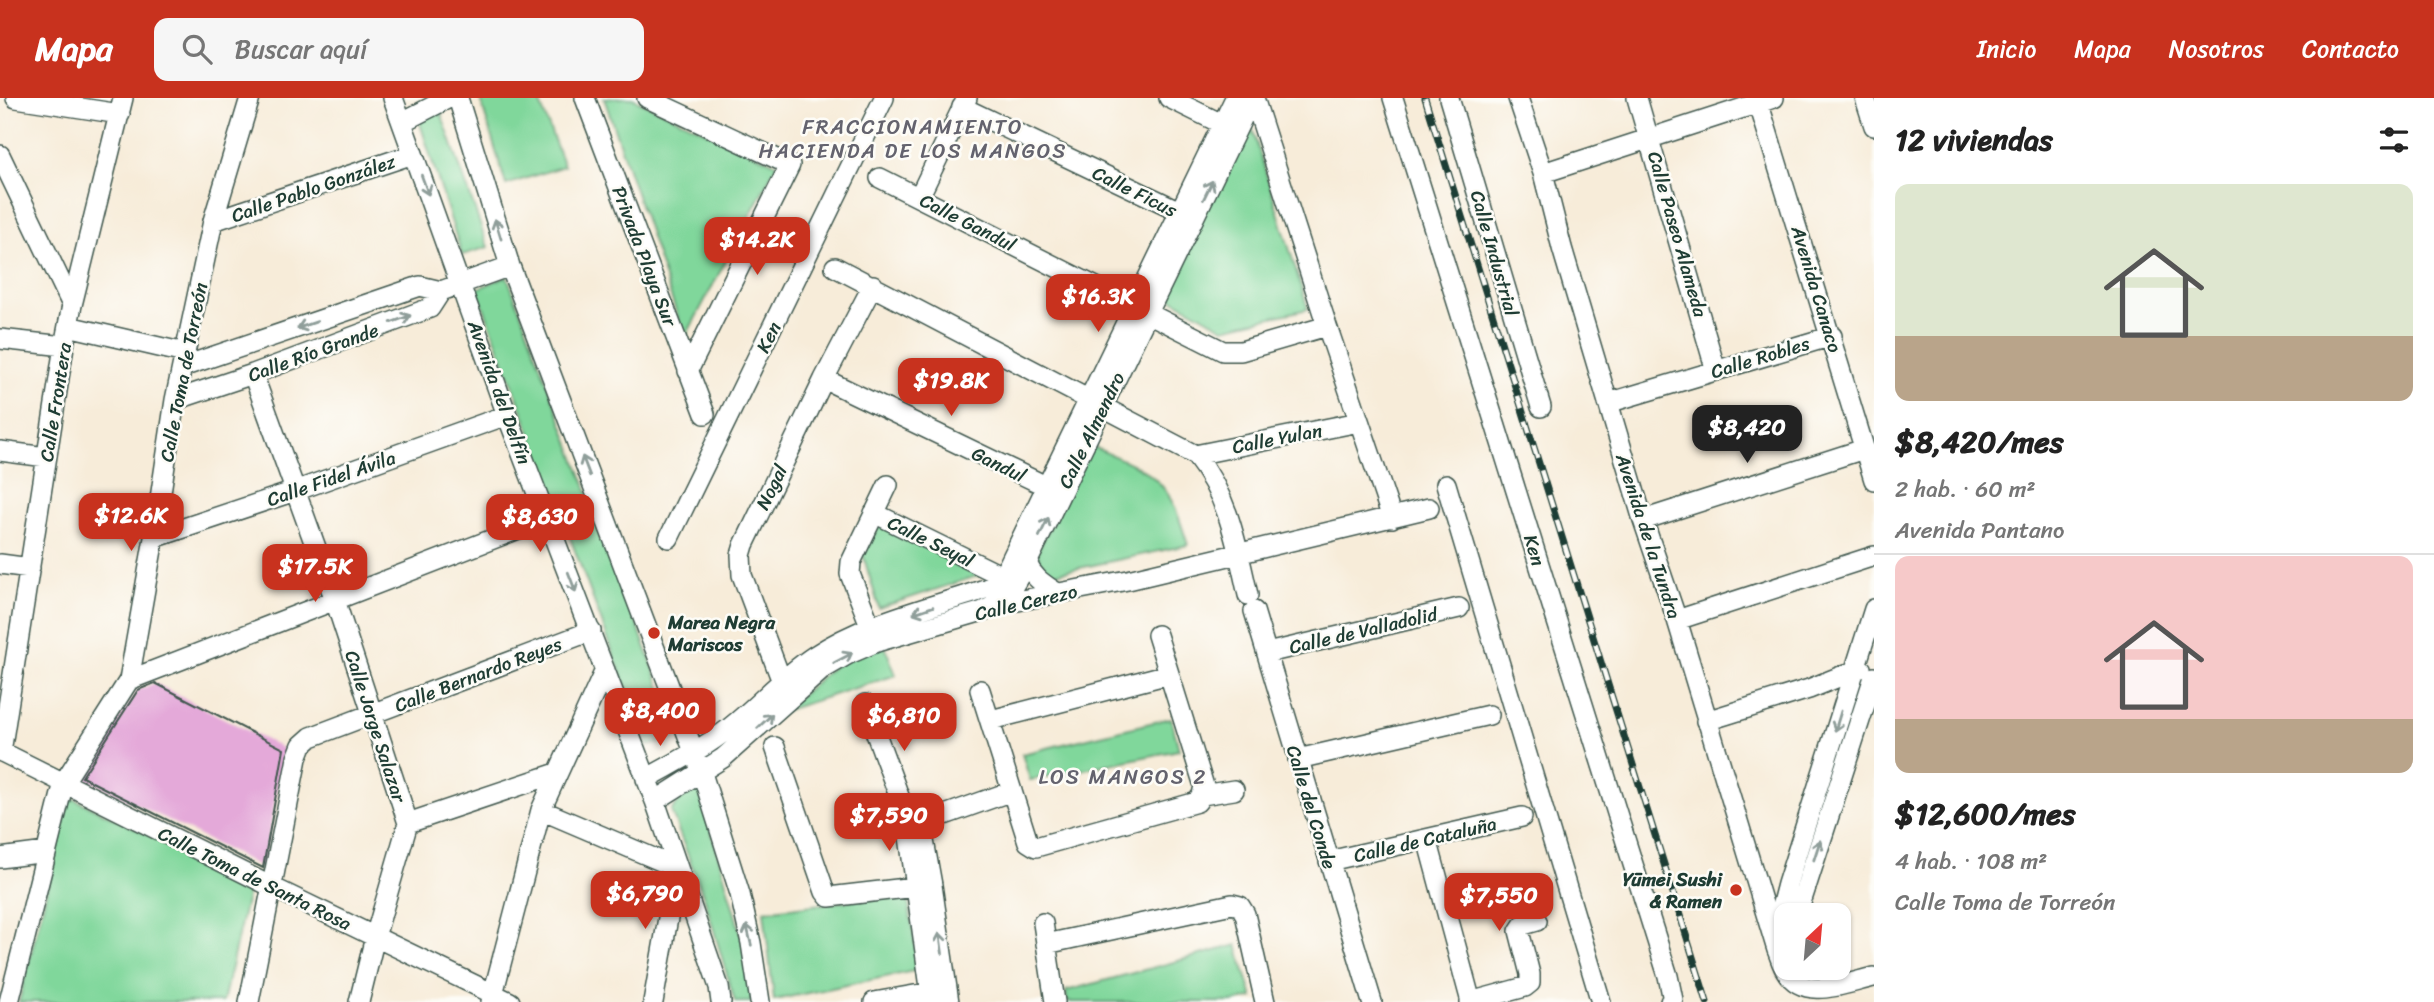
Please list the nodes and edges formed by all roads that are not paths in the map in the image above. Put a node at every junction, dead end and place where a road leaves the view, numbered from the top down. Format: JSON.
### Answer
{"nodes":[{"id":1,"x":16,"y":98,"type":"edge"},
{"id":2,"x":250,"y":98,"type":"edge"},
{"id":3,"x":449,"y":98,"type":"edge"},
{"id":4,"x":458,"y":98,"type":"edge"},
{"id":5,"x":585,"y":98,"type":"edge"},
{"id":6,"x":647,"y":98,"type":"edge"},
{"id":7,"x":884,"y":98,"type":"edge"},
{"id":8,"x":1168,"y":98,"type":"edge"},
{"id":9,"x":1235,"y":98,"type":"edge"},
{"id":10,"x":1253,"y":98,"type":"edge"},
{"id":11,"x":1393,"y":98,"type":"edge"},
{"id":12,"x":1449,"y":98,"type":"edge"},
{"id":13,"x":1518,"y":98,"type":"edge"},
{"id":14,"x":1637,"y":98,"type":"edge"},
{"id":15,"x":1865,"y":98,"type":"edge"},
{"id":16,"x":397,"y":100,"type":"edge"},
{"id":17,"x":1764,"y":100,"type":"edge"},
{"id":18,"x":965,"y":102,"type":"edge"},
{"id":19,"x":121,"y":106,"type":"edge"},
{"id":20,"x":402,"y":122,"type":"junction"},
{"id":21,"x":1874,"y":126,"type":"edge"},
{"id":22,"x":1229,"y":130,"type":"junction"},
{"id":23,"x":1650,"y":138,"type":"junction"},
{"id":24,"x":413,"y":154,"type":"junction"},
{"id":25,"x":0,"y":155,"type":"edge"},
{"id":26,"x":1543,"y":173,"type":"junction"},
{"id":27,"x":880,"y":178,"type":"dead end"},
{"id":28,"x":919,"y":197,"type":"junction"},
{"id":29,"x":1187,"y":216,"type":"junction"},
{"id":30,"x":214,"y":221,"type":"junction"},
{"id":31,"x":510,"y":266,"type":"junction"},
{"id":32,"x":835,"y":267,"type":"dead end"},
{"id":33,"x":461,"y":284,"type":"junction"},
{"id":34,"x":873,"y":285,"type":"junction"},
{"id":35,"x":441,"y":291,"type":"junction"},
{"id":36,"x":72,"y":305,"type":"junction"},
{"id":37,"x":1140,"y":311,"type":"junction"},
{"id":38,"x":68,"y":326,"type":"junction"},
{"id":39,"x":1327,"y":326,"type":"junction"},
{"id":40,"x":1832,"y":336,"type":"junction"},
{"id":41,"x":0,"y":339,"type":"edge"},
{"id":42,"x":64,"y":346,"type":"junction"},
{"id":43,"x":184,"y":360,"type":"junction"},
{"id":44,"x":688,"y":371,"type":"junction"},
{"id":45,"x":1716,"y":371,"type":"junction"},
{"id":46,"x":253,"y":374,"type":"junction"},
{"id":47,"x":824,"y":379,"type":"junction"},
{"id":48,"x":175,"y":400,"type":"junction"},
{"id":49,"x":1608,"y":402,"type":"junction"},
{"id":50,"x":1095,"y":403,"type":"junction"},
{"id":51,"x":1541,"y":407,"type":"dead end"},
{"id":52,"x":705,"y":414,"type":"dead end"},
{"id":53,"x":507,"y":415,"type":"junction"},
{"id":54,"x":1359,"y":422,"type":"junction"},
{"id":55,"x":1864,"y":449,"type":"junction"},
{"id":56,"x":0,"y":451,"type":"edge"},
{"id":57,"x":1195,"y":455,"type":"junction"},
{"id":58,"x":46,"y":457,"type":"junction"},
{"id":59,"x":1874,"y":480,"type":"edge"},
{"id":60,"x":1446,"y":484,"type":"dead end"},
{"id":61,"x":888,"y":485,"type":"dead end"},
{"id":62,"x":1053,"y":490,"type":"junction"},
{"id":63,"x":295,"y":491,"type":"junction"},
{"id":64,"x":1429,"y":508,"type":"dead end"},
{"id":65,"x":874,"y":513,"type":"junction"},
{"id":66,"x":547,"y":518,"type":"junction"},
{"id":67,"x":1392,"y":518,"type":"junction"},
{"id":68,"x":1643,"y":520,"type":"junction"},
{"id":69,"x":154,"y":538,"type":"junction"},
{"id":70,"x":669,"y":538,"type":"dead end"},
{"id":71,"x":1239,"y":554,"type":"junction"},
{"id":72,"x":1874,"y":556,"type":"edge"},
{"id":73,"x":1027,"y":563,"type":"junction"},
{"id":74,"x":0,"y":564,"type":"edge"},
{"id":75,"x":30,"y":568,"type":"junction"},
{"id":76,"x":995,"y":590,"type":"junction"},
{"id":77,"x":1057,"y":593,"type":"junction"},
{"id":78,"x":335,"y":600,"type":"junction"},
{"id":79,"x":1459,"y":608,"type":"dead end"},
{"id":80,"x":1874,"y":609,"type":"edge"},
{"id":81,"x":1676,"y":620,"type":"junction"},
{"id":82,"x":591,"y":631,"type":"junction"},
{"id":83,"x":874,"y":635,"type":"junction"},
{"id":84,"x":1157,"y":635,"type":"dead end"},
{"id":85,"x":1266,"y":653,"type":"junction"},
{"id":86,"x":1874,"y":664,"type":"edge"},
{"id":87,"x":605,"y":670,"type":"junction"},
{"id":88,"x":1853,"y":671,"type":"junction"},
{"id":89,"x":1169,"y":674,"type":"junction"},
{"id":90,"x":1874,"y":677,"type":"edge"},
{"id":91,"x":129,"y":680,"type":"junction"},
{"id":92,"x":6,"y":682,"type":"edge"},
{"id":93,"x":785,"y":689,"type":"junction"},
{"id":94,"x":980,"y":690,"type":"dead end"},
{"id":95,"x":865,"y":704,"type":"dead end"},
{"id":96,"x":373,"y":713,"type":"junction"},
{"id":97,"x":1489,"y":715,"type":"dead end"},
{"id":98,"x":990,"y":720,"type":"junction"},
{"id":99,"x":1706,"y":721,"type":"junction"},
{"id":100,"x":775,"y":747,"type":"dead end"},
{"id":101,"x":1,"y":752,"type":"edge"},
{"id":102,"x":694,"y":752,"type":"junction"},
{"id":103,"x":1298,"y":759,"type":"junction"},
{"id":104,"x":557,"y":773,"type":"junction"},
{"id":105,"x":702,"y":773,"type":"junction"},
{"id":106,"x":646,"y":779,"type":"junction"},
{"id":107,"x":64,"y":782,"type":"junction"},
{"id":108,"x":1234,"y":789,"type":"dead end"},
{"id":109,"x":1012,"y":791,"type":"junction"},
{"id":110,"x":1202,"y":795,"type":"junction"},
{"id":111,"x":655,"y":801,"type":"junction"},
{"id":112,"x":541,"y":810,"type":"junction"},
{"id":113,"x":1522,"y":817,"type":"dead end"},
{"id":114,"x":408,"y":823,"type":"junction"},
{"id":115,"x":911,"y":823,"type":"junction"},
{"id":116,"x":1427,"y":839,"type":"junction"},
{"id":117,"x":47,"y":852,"type":"junction"},
{"id":118,"x":0,"y":858,"type":"edge"},
{"id":119,"x":1329,"y":862,"type":"junction"},
{"id":120,"x":677,"y":868,"type":"junction"},
{"id":121,"x":924,"y":886,"type":"junction"},
{"id":122,"x":272,"y":887,"type":"junction"},
{"id":123,"x":1782,"y":903,"type":"edge"},
{"id":124,"x":1801,"y":903,"type":"edge"},
{"id":125,"x":1537,"y":921,"type":"dead end"},
{"id":126,"x":1043,"y":923,"type":"dead end"},
{"id":127,"x":1774,"y":934,"type":"edge"},
{"id":128,"x":375,"y":937,"type":"junction"},
{"id":129,"x":1046,"y":944,"type":"junction"},
{"id":130,"x":8,"y":973,"type":"edge"},
{"id":131,"x":1874,"y":977,"type":"edge"},
{"id":132,"x":1798,"y":980,"type":"edge"},
{"id":133,"x":940,"y":996,"type":"edge"},
{"id":134,"x":498,"y":1000,"type":"edge"},
{"id":135,"x":1672,"y":1001,"type":"edge"},
{"id":136,"x":9,"y":1002,"type":"edge"},
{"id":137,"x":248,"y":1002,"type":"edge"},
{"id":138,"x":359,"y":1002,"type":"edge"},
{"id":139,"x":653,"y":1002,"type":"edge"},
{"id":140,"x":721,"y":1002,"type":"edge"},
{"id":141,"x":760,"y":1002,"type":"edge"},
{"id":142,"x":874,"y":1002,"type":"edge"},
{"id":143,"x":1055,"y":1002,"type":"edge"},
{"id":144,"x":1265,"y":1002,"type":"edge"},
{"id":145,"x":1372,"y":1002,"type":"edge"},
{"id":146,"x":1471,"y":1002,"type":"edge"},
{"id":147,"x":1601,"y":1002,"type":"edge"}],
"edges":[{"from":1,"to":19,"type":"street"},
{"from":2,"to":30,"type":"street","name":"Calle Toma de Torreón"},
{"from":3,"to":20,"type":"street"},
{"from":31,"to":4,"type":"street","one_way":true},
{"from":5,"to":44,"type":"street","name":"Privada Playa Sur"},
{"from":6,"to":44,"type":"street"},
{"from":7,"to":70,"type":"street","name":"Ken"},
{"from":8,"to":22,"type":"street"},
{"from":9,"to":22,"type":"street","name":"Calle Almendro"},
{"from":10,"to":22,"type":"street","name":"Calle Almendro"},
{"from":10,"to":39,"type":"street"},
{"from":11,"to":135,"type":"street","name":"Ken"},
{"from":12,"to":51,"type":"street","name":"Calle Industrial"},
{"from":13,"to":26,"type":"street","name":"Avenida de la Tundra"},
{"from":14,"to":23,"type":"street","name":"Calle Paseo Alameda"},
{"from":15,"to":21,"type":"street"},
{"from":16,"to":20,"type":"street","name":"Avenida del Delfín"},
{"from":17,"to":23,"type":"street"},
{"from":17,"to":40,"type":"street","name":"Avenida Canaco"},
{"from":18,"to":28,"type":"street"},
{"from":18,"to":29,"type":"street","name":"Calle Ficus"},
{"from":19,"to":36,"type":"street","name":"Calle Frontera"},
{"from":20,"to":24,"type":"street","name":"Avenida del Delfín"},
{"from":22,"to":29,"type":"street","name":"Calle Almendro"},
{"from":23,"to":26,"type":"street"},
{"from":23,"to":45,"type":"street","name":"Calle Paseo Alameda"},
{"from":24,"to":30,"type":"street","name":"Calle Pablo González"},
{"from":24,"to":33,"type":"street","name":"Avenida del Delfín","one_way":true},
{"from":25,"to":36,"type":"street"},
{"from":26,"to":49,"type":"street","name":"Avenida de la Tundra"},
{"from":27,"to":28,"type":"street","name":"Calle Gandul"},
{"from":28,"to":37,"type":"street","name":"Calle Gandul"},
{"from":29,"to":37,"type":"street","name":"Calle Almendro"},
{"from":30,"to":43,"type":"street","name":"Calle Toma de Torreón"},
{"from":31,"to":33,"type":"street","name":"Calle Río Grande"},
{"from":102,"to":31,"type":"street","one_way":true},
{"from":32,"to":34,"type":"street"},
{"from":33,"to":35,"type":"street","name":"Calle Río Grande"},
{"from":33,"to":53,"type":"street","name":"Avenida del Delfín"},
{"from":34,"to":47,"type":"street","name":"Nogal"},
{"from":34,"to":50,"type":"street"},
{"from":35,"to":43,"type":"street","name":"Calle Río Grande","one_way":true},
{"from":46,"to":35,"type":"street","name":"Calle Río Grande","one_way":true},
{"from":36,"to":38,"type":"street","name":"Calle Frontera"},
{"from":37,"to":39,"type":"street","name":"Calle Gandul"},
{"from":37,"to":50,"type":"street","name":"Calle Almendro"},
{"from":38,"to":42,"type":"street","name":"Calle Frontera"},
{"from":38,"to":43,"type":"street"},
{"from":39,"to":54,"type":"street"},
{"from":40,"to":45,"type":"street","name":"Calle Robles"},
{"from":40,"to":55,"type":"street","name":"Avenida Canaco"},
{"from":41,"to":42,"type":"street"},
{"from":42,"to":58,"type":"street","name":"Calle Frontera"},
{"from":43,"to":48,"type":"street","name":"Calle Toma de Torreón"},
{"from":44,"to":52,"type":"street","name":"Privada Playa Sur"},
{"from":45,"to":49,"type":"street","name":"Calle Robles"},
{"from":46,"to":48,"type":"street","name":"Calle Río Grande"},
{"from":46,"to":63,"type":"street","name":"Calle Jorge Salazar"},
{"from":47,"to":62,"type":"street","name":"Gandul"},
{"from":47,"to":93,"type":"street","name":"Nogal"},
{"from":48,"to":69,"type":"street","name":"Calle Toma de Torreón"},
{"from":49,"to":68,"type":"street","name":"Avenida de la Tundra"},
{"from":50,"to":57,"type":"street"},
{"from":50,"to":62,"type":"street","name":"Calle Almendro"},
{"from":53,"to":63,"type":"street","name":"Calle Fidel Ávila"},
{"from":53,"to":66,"type":"street","name":"Avenida del Delfín"},
{"from":54,"to":57,"type":"street","name":"Calle Yulan"},
{"from":54,"to":67,"type":"street"},
{"from":55,"to":59,"type":"street","name":"Avenida Canaco"},
{"from":55,"to":68,"type":"street"},
{"from":56,"to":58,"type":"street"},
{"from":57,"to":71,"type":"street","name":"Calle del Conde"},
{"from":58,"to":75,"type":"street","name":"Calle Frontera"},
{"from":60,"to":147,"type":"street"},
{"from":61,"to":65,"type":"street"},
{"from":73,"to":62,"type":"street","name":"Calle Almendro","one_way":true},
{"from":62,"to":76,"type":"street","name":"Calle Almendro"},
{"from":63,"to":69,"type":"street","name":"Calle Fidel Ávila"},
{"from":63,"to":78,"type":"street","name":"Calle Jorge Salazar"},
{"from":64,"to":67,"type":"street","name":"Calle Cerezo"},
{"from":65,"to":76,"type":"street","name":"Calle Seyal"},
{"from":65,"to":83,"type":"street","name":"Calle Seyal"},
{"from":66,"to":78,"type":"street"},
{"from":66,"to":82,"type":"street","name":"Avenida del Delfín","one_way":true},
{"from":67,"to":71,"type":"street","name":"Calle Cerezo"},
{"from":68,"to":81,"type":"street","name":"Avenida de la Tundra"},
{"from":69,"to":91,"type":"street","name":"Calle Toma de Torreón"},
{"from":71,"to":77,"type":"street","name":"Calle Cerezo"},
{"from":71,"to":85,"type":"street","name":"Calle del Conde"},
{"from":72,"to":81,"type":"street"},
{"from":73,"to":76,"type":"street","name":"Calle Almendro"},
{"from":73,"to":77,"type":"street"},
{"from":74,"to":75,"type":"street"},
{"from":75,"to":92,"type":"street","name":"Calle Frontera"},
{"from":76,"to":77,"type":"street","name":"Calle Cerezo"},
{"from":76,"to":83,"type":"street","name":"Calle Cerezo"},
{"from":78,"to":91,"type":"street"},
{"from":78,"to":96,"type":"street","name":"Calle Jorge Salazar"},
{"from":79,"to":85,"type":"street","name":"Calle de Valladolid"},
{"from":80,"to":88,"type":"street"},
{"from":81,"to":99,"type":"street","name":"Avenida de la Tundra"},
{"from":82,"to":87,"type":"street","name":"Avenida del Delfín"},
{"from":82,"to":96,"type":"street","name":"Calle Bernardo Reyes"},
{"from":83,"to":93,"type":"street","name":"Calle Cerezo"},
{"from":84,"to":89,"type":"street"},
{"from":85,"to":103,"type":"street","name":"Calle del Conde"},
{"from":86,"to":88,"type":"street"},
{"from":87,"to":104,"type":"street"},
{"from":87,"to":106,"type":"street","name":"Avenida del Delfín"},
{"from":88,"to":99,"type":"street"},
{"from":88,"to":123,"type":"street","one_way":true},
{"from":89,"to":98,"type":"street"},
{"from":89,"to":110,"type":"street"},
{"from":124,"to":90,"type":"street","one_way":true},
{"from":91,"to":107,"type":"street","name":"Calle Toma de Torreón"},
{"from":92,"to":101,"type":"street","name":"Calle Frontera"},
{"from":93,"to":102,"type":"street","name":"Calle Cerezo"},
{"from":105,"to":93,"type":"street","name":"Calle Cerezo","one_way":true},
{"from":94,"to":98,"type":"street"},
{"from":95,"to":115,"type":"street"},
{"from":96,"to":114,"type":"street","name":"Calle Jorge Salazar"},
{"from":96,"to":122,"type":"street","name":"Calle Bernardo Reyes"},
{"from":97,"to":103,"type":"street"},
{"from":98,"to":109,"type":"street"},
{"from":99,"to":127,"type":"street","name":"Avenida de la Tundra"},
{"from":100,"to":121,"type":"street"},
{"from":101,"to":107,"type":"street","name":"Calle Toma de Santa Rosa"},
{"from":102,"to":105,"type":"street"},
{"from":102,"to":106,"type":"street"},
{"from":103,"to":119,"type":"street","name":"Calle del Conde"},
{"from":104,"to":112,"type":"street"},
{"from":104,"to":114,"type":"street"},
{"from":105,"to":111,"type":"street"},
{"from":141,"to":105,"type":"street","one_way":true},
{"from":106,"to":111,"type":"street","name":"Avenida del Delfín"},
{"from":107,"to":117,"type":"street","name":"Calle Toma de Torreón"},
{"from":107,"to":122,"type":"street","name":"Calle Toma de Santa Rosa"},
{"from":108,"to":110,"type":"street"},
{"from":109,"to":110,"type":"street"},
{"from":109,"to":115,"type":"street"},
{"from":111,"to":120,"type":"street","name":"Avenida del Delfín"},
{"from":112,"to":120,"type":"street"},
{"from":112,"to":134,"type":"street"},
{"from":113,"to":116,"type":"street","name":"Calle de Cataluña"},
{"from":114,"to":128,"type":"street","name":"Calle Jorge Salazar"},
{"from":115,"to":121,"type":"street"},
{"from":116,"to":119,"type":"street","name":"Calle de Cataluña"},
{"from":116,"to":146,"type":"street"},
{"from":117,"to":118,"type":"street"},
{"from":117,"to":130,"type":"street","name":"Calle Toma de Torreón"},
{"from":119,"to":145,"type":"street","name":"Calle del Conde"},
{"from":120,"to":139,"type":"street"},
{"from":120,"to":140,"type":"street","name":"Avenida del Delfín"},
{"from":121,"to":133,"type":"street"},
{"from":122,"to":128,"type":"street","name":"Calle Toma de Santa Rosa"},
{"from":122,"to":137,"type":"street"},
{"from":125,"to":146,"type":"street"},
{"from":126,"to":129,"type":"street"},
{"from":128,"to":134,"type":"street","name":"Calle Toma de Santa Rosa"},
{"from":128,"to":138,"type":"street","name":"Calle Jorge Salazar"},
{"from":129,"to":143,"type":"street"},
{"from":129,"to":144,"type":"street"},
{"from":130,"to":136,"type":"street","name":"Calle Toma de Torreón"},
{"from":131,"to":132,"type":"street"},
{"from":133,"to":142,"type":"street"}]}
